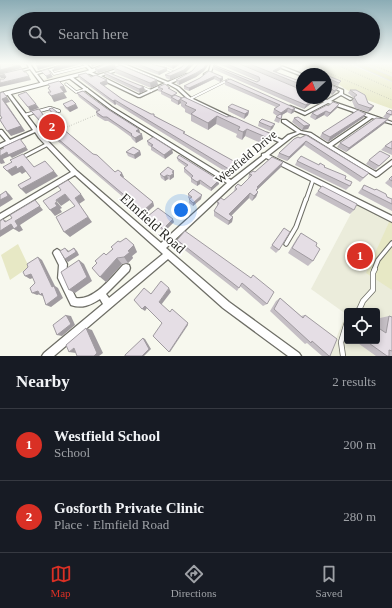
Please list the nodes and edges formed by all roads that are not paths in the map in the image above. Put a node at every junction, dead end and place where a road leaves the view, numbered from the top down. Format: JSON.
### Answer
{"nodes":[{"id":1,"x":40,"y":81,"type":"edge"},
{"id":2,"x":56,"y":81,"type":"edge"},
{"id":3,"x":75,"y":81,"type":"edge"},
{"id":4,"x":108,"y":81,"type":"edge"},
{"id":5,"x":161,"y":81,"type":"edge"},
{"id":6,"x":173,"y":81,"type":"edge"},
{"id":7,"x":228,"y":81,"type":"edge"},
{"id":8,"x":230,"y":81,"type":"edge"},
{"id":9,"x":168,"y":83,"type":"junction"},
{"id":10,"x":235,"y":83,"type":"edge"},
{"id":11,"x":43,"y":84,"type":"junction"},
{"id":12,"x":66,"y":84,"type":"dead end"},
{"id":13,"x":137,"y":84,"type":"edge"},
{"id":14,"x":184,"y":86,"type":"edge"},
{"id":15,"x":332,"y":87,"type":"edge"},
{"id":16,"x":178,"y":88,"type":"junction"},
{"id":17,"x":87,"y":89,"type":"junction"},
{"id":18,"x":151,"y":90,"type":"junction"},
{"id":19,"x":8,"y":93,"type":"junction"},
{"id":20,"x":341,"y":94,"type":"junction"},
{"id":21,"x":0,"y":95,"type":"edge"},
{"id":22,"x":190,"y":99,"type":"junction"},
{"id":23,"x":351,"y":99,"type":"dead end"},
{"id":24,"x":332,"y":100,"type":"edge"},
{"id":25,"x":332,"y":103,"type":"edge"},
{"id":26,"x":284,"y":104,"type":"edge"},
{"id":27,"x":324,"y":104,"type":"edge"},
{"id":28,"x":60,"y":111,"type":"dead end"},
{"id":29,"x":25,"y":116,"type":"junction"},
{"id":30,"x":372,"y":116,"type":"junction"},
{"id":31,"x":284,"y":121,"type":"dead end"},
{"id":32,"x":239,"y":122,"type":"edge"},
{"id":33,"x":392,"y":123,"type":"edge"},
{"id":34,"x":36,"y":130,"type":"junction"},
{"id":35,"x":0,"y":132,"type":"edge"},
{"id":36,"x":260,"y":132,"type":"edge"},
{"id":37,"x":300,"y":132,"type":"junction"},
{"id":38,"x":281,"y":141,"type":"junction"},
{"id":39,"x":9,"y":142,"type":"junction"},
{"id":40,"x":48,"y":144,"type":"junction"},
{"id":41,"x":0,"y":146,"type":"edge"},
{"id":42,"x":328,"y":146,"type":"junction"},
{"id":43,"x":264,"y":155,"type":"junction"},
{"id":44,"x":23,"y":157,"type":"edge"},
{"id":45,"x":391,"y":164,"type":"edge"},
{"id":46,"x":75,"y":172,"type":"junction"},
{"id":47,"x":313,"y":180,"type":"junction"},
{"id":48,"x":231,"y":182,"type":"junction"},
{"id":49,"x":0,"y":217,"type":"edge"},
{"id":50,"x":392,"y":219,"type":"edge"},
{"id":51,"x":392,"y":243,"type":"edge"},
{"id":52,"x":286,"y":244,"type":"edge"},
{"id":53,"x":164,"y":251,"type":"junction"},
{"id":54,"x":57,"y":254,"type":"dead end"},
{"id":55,"x":74,"y":264,"type":"edge"},
{"id":56,"x":126,"y":268,"type":"dead end"},
{"id":57,"x":62,"y":273,"type":"junction"},
{"id":58,"x":100,"y":293,"type":"junction"},
{"id":59,"x":108,"y":304,"type":"junction"},
{"id":60,"x":360,"y":308,"type":"edge"},
{"id":61,"x":344,"y":332,"type":"edge"},
{"id":62,"x":47,"y":356,"type":"edge"},
{"id":63,"x":296,"y":356,"type":"edge"},
{"id":64,"x":343,"y":356,"type":"edge"}],
"edges":[{"from":1,"to":11,"type":"street"},
{"from":2,"to":11,"type":"main road"},
{"from":3,"to":17,"type":"street"},
{"from":4,"to":18,"type":"street"},
{"from":5,"to":9,"type":"street"},
{"from":6,"to":9,"type":"street"},
{"from":7,"to":22,"type":"lane"},
{"from":8,"to":10,"type":"street"},
{"from":9,"to":16,"type":"street"},
{"from":9,"to":18,"type":"street"},
{"from":11,"to":19,"type":"main road"},
{"from":12,"to":17,"type":"lane"},
{"from":13,"to":18,"type":"lane"},
{"from":14,"to":16,"type":"street"},
{"from":15,"to":20,"type":"street"},
{"from":16,"to":22,"type":"street"},
{"from":17,"to":48,"type":"street"},
{"from":19,"to":21,"type":"main road"},
{"from":19,"to":29,"type":"street","name":"Elmfield Road"},
{"from":20,"to":23,"type":"street"},
{"from":20,"to":24,"type":"street"},
{"from":22,"to":32,"type":"street"},
{"from":25,"to":30,"type":"street"},
{"from":26,"to":27,"type":"street"},
{"from":28,"to":29,"type":"lane"},
{"from":29,"to":34,"type":"street","name":"Elmfield Road"},
{"from":30,"to":33,"type":"street"},
{"from":30,"to":42,"type":"street"},
{"from":31,"to":37,"type":"street"},
{"from":34,"to":39,"type":"street"},
{"from":34,"to":40,"type":"street","name":"Elmfield Road"},
{"from":35,"to":39,"type":"street"},
{"from":36,"to":38,"type":"street"},
{"from":37,"to":38,"type":"street","name":"Westfield Drive"},
{"from":37,"to":42,"type":"street"},
{"from":38,"to":43,"type":"street","name":"Westfield Drive"},
{"from":39,"to":41,"type":"street"},
{"from":40,"to":44,"type":"lane"},
{"from":40,"to":46,"type":"street","name":"Elmfield Road"},
{"from":42,"to":45,"type":"street"},
{"from":43,"to":47,"type":"street"},
{"from":43,"to":48,"type":"street","name":"Westfield Drive"},
{"from":46,"to":49,"type":"street"},
{"from":46,"to":53,"type":"street","name":"Elmfield Road"},
{"from":47,"to":50,"type":"street"},
{"from":47,"to":52,"type":"lane"},
{"from":48,"to":53,"type":"street","name":"Westfield Drive"},
{"from":51,"to":60,"type":"lane"},
{"from":53,"to":59,"type":"street","name":"Westfield Drive"},
{"from":53,"to":63,"type":"street","name":"Elmfield Road"},
{"from":54,"to":57,"type":"street"},
{"from":55,"to":57,"type":"street"},
{"from":56,"to":58,"type":"street"},
{"from":57,"to":58,"type":"street"},
{"from":58,"to":59,"type":"street"},
{"from":59,"to":62,"type":"street","name":"Westfield Drive"},
{"from":61,"to":64,"type":"lane"}]}
